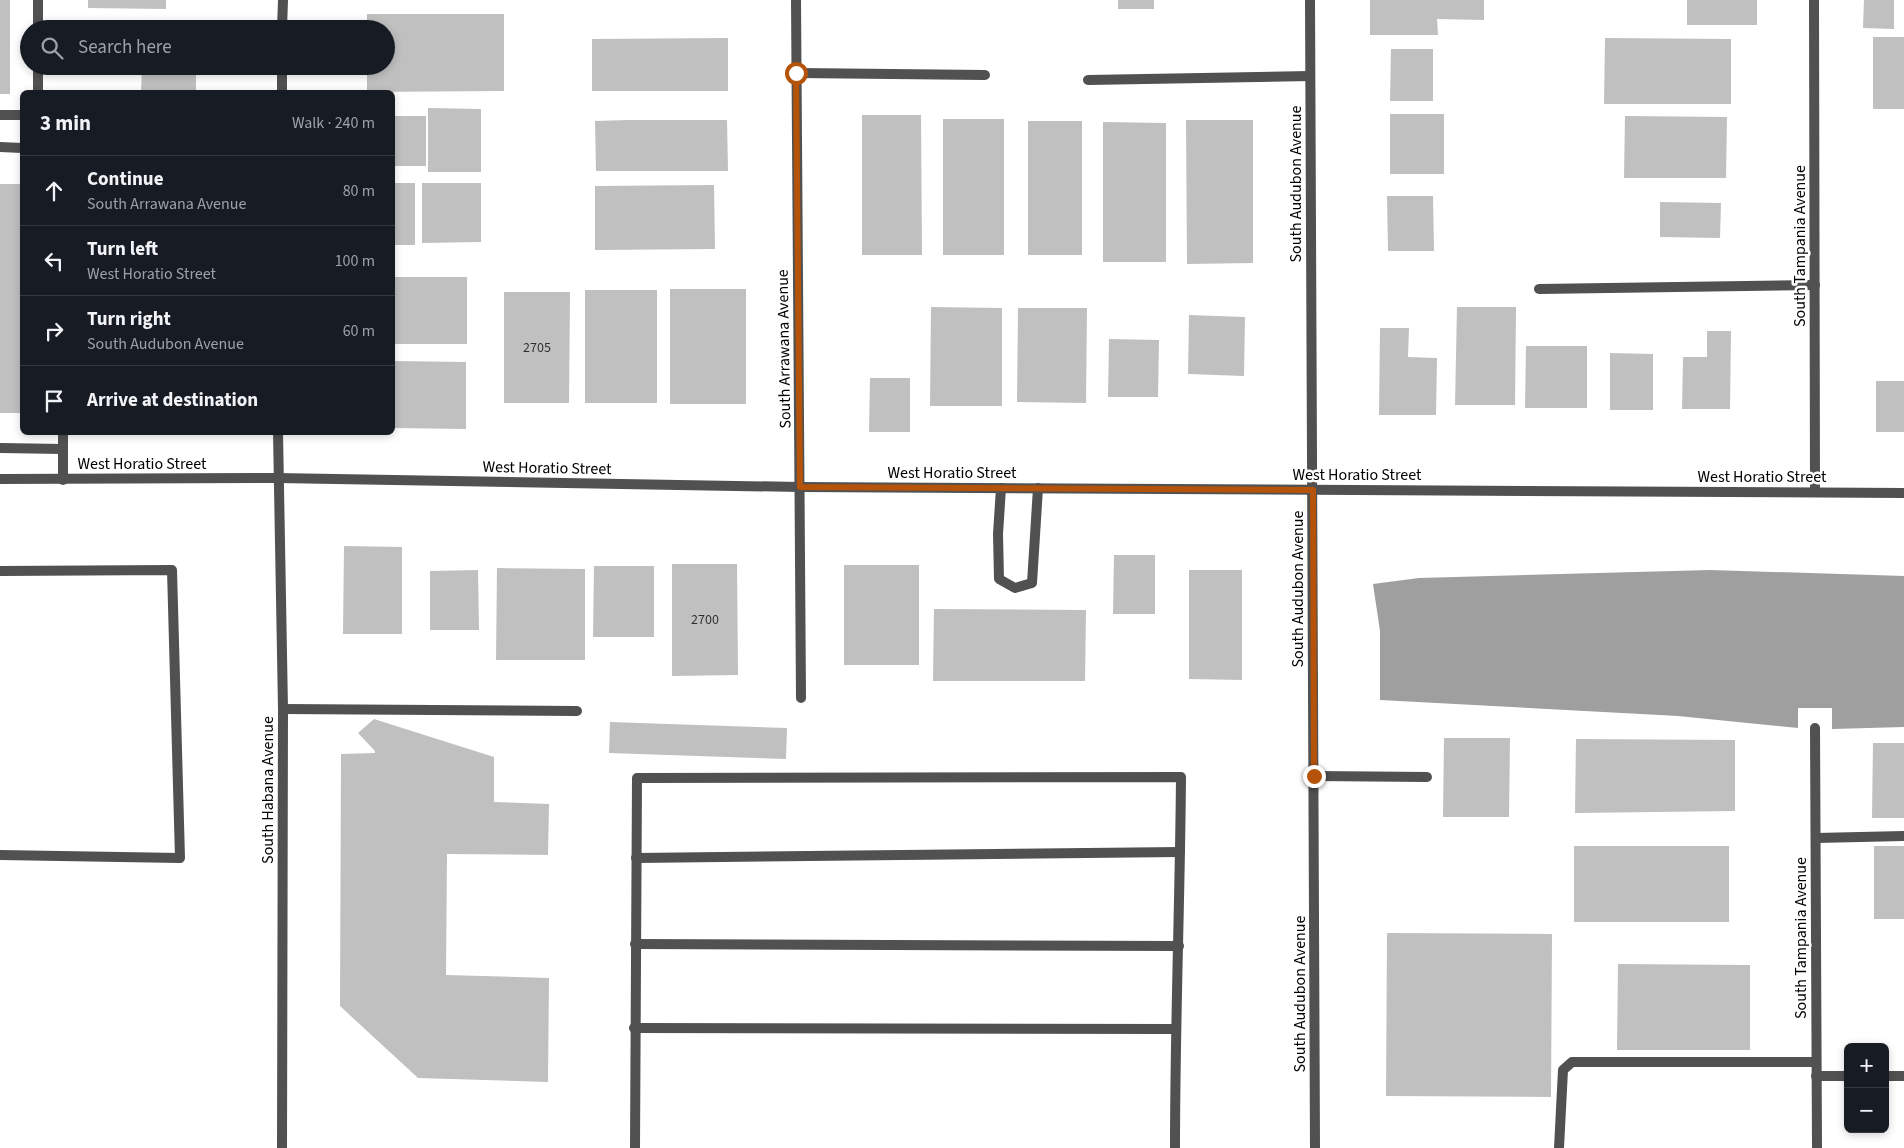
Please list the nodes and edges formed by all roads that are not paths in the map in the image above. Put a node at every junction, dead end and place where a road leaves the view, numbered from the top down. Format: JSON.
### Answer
{"nodes":[{"id":1,"x":38,"y":0,"type":"edge"},
{"id":2,"x":283,"y":0,"type":"edge"},
{"id":3,"x":795,"y":0,"type":"edge"},
{"id":4,"x":1310,"y":0,"type":"edge"},
{"id":5,"x":1814,"y":0,"type":"edge"},
{"id":6,"x":38,"y":20,"type":"edge"},
{"id":7,"x":282,"y":20,"type":"edge"},
{"id":8,"x":796,"y":73,"type":"junction"},
{"id":9,"x":38,"y":75,"type":"edge"},
{"id":10,"x":282,"y":75,"type":"edge"},
{"id":11,"x":985,"y":75,"type":"dead end"},
{"id":12,"x":1310,"y":76,"type":"junction"},
{"id":13,"x":1088,"y":80,"type":"dead end"},
{"id":14,"x":38,"y":90,"type":"edge"},
{"id":15,"x":282,"y":90,"type":"edge"},
{"id":16,"x":0,"y":115,"type":"edge"},
{"id":17,"x":20,"y":115,"type":"edge"},
{"id":18,"x":0,"y":147,"type":"edge"},
{"id":19,"x":20,"y":148,"type":"edge"},
{"id":20,"x":1815,"y":285,"type":"junction"},
{"id":21,"x":1539,"y":288,"type":"dead end"},
{"id":22,"x":63,"y":435,"type":"edge"},
{"id":23,"x":278,"y":435,"type":"edge"},
{"id":24,"x":0,"y":448,"type":"edge"},
{"id":25,"x":63,"y":449,"type":"junction"},
{"id":26,"x":277,"y":478,"type":"junction"},
{"id":27,"x":0,"y":479,"type":"edge"},
{"id":28,"x":63,"y":480,"type":"junction"},
{"id":29,"x":800,"y":487,"type":"junction"},
{"id":30,"x":1001,"y":488,"type":"junction"},
{"id":31,"x":1038,"y":488,"type":"junction"},
{"id":32,"x":1313,"y":490,"type":"junction"},
{"id":33,"x":1815,"y":492,"type":"junction"},
{"id":34,"x":1904,"y":493,"type":"edge"},
{"id":35,"x":0,"y":571,"type":"edge"},
{"id":36,"x":801,"y":698,"type":"dead end"},
{"id":37,"x":283,"y":709,"type":"junction"},
{"id":38,"x":577,"y":711,"type":"dead end"},
{"id":39,"x":1815,"y":728,"type":"dead end"},
{"id":40,"x":1314,"y":776,"type":"junction"},
{"id":41,"x":1427,"y":777,"type":"dead end"},
{"id":42,"x":1904,"y":836,"type":"edge"},
{"id":43,"x":1816,"y":838,"type":"junction"},
{"id":44,"x":1180,"y":852,"type":"junction"},
{"id":45,"x":0,"y":855,"type":"edge"},
{"id":46,"x":636,"y":858,"type":"junction"},
{"id":47,"x":635,"y":944,"type":"junction"},
{"id":48,"x":1179,"y":946,"type":"junction"},
{"id":49,"x":634,"y":1028,"type":"junction"},
{"id":50,"x":1175,"y":1029,"type":"junction"},
{"id":51,"x":1816,"y":1062,"type":"junction"},
{"id":52,"x":1816,"y":1076,"type":"junction"},
{"id":53,"x":1844,"y":1076,"type":"edge"},
{"id":54,"x":1889,"y":1076,"type":"edge"},
{"id":55,"x":1904,"y":1076,"type":"edge"},
{"id":56,"x":282,"y":1148,"type":"edge"},
{"id":57,"x":635,"y":1148,"type":"edge"},
{"id":58,"x":1175,"y":1148,"type":"edge"},
{"id":59,"x":1315,"y":1148,"type":"edge"},
{"id":60,"x":1559,"y":1148,"type":"edge"},
{"id":61,"x":1817,"y":1148,"type":"edge"}],
"edges":[{"from":1,"to":6,"type":"street"},
{"from":2,"to":7,"type":"street"},
{"from":3,"to":8,"type":"street","name":"South Arrawana Avenue"},
{"from":4,"to":12,"type":"street","name":"South Audubon Avenue"},
{"from":5,"to":20,"type":"street","name":"South Tampania Avenue"},
{"from":8,"to":11,"type":"street"},
{"from":8,"to":29,"type":"street","name":"South Arrawana Avenue"},
{"from":9,"to":14,"type":"street"},
{"from":10,"to":15,"type":"street"},
{"from":12,"to":13,"type":"street"},
{"from":12,"to":32,"type":"street","name":"South Audubon Avenue"},
{"from":16,"to":17,"type":"street"},
{"from":18,"to":19,"type":"street"},
{"from":20,"to":21,"type":"street"},
{"from":20,"to":33,"type":"street","name":"South Tampania Avenue"},
{"from":22,"to":25,"type":"street"},
{"from":23,"to":26,"type":"street","name":"South Habana Avenue"},
{"from":24,"to":25,"type":"street"},
{"from":25,"to":28,"type":"street"},
{"from":26,"to":28,"type":"street","name":"West Horatio Street"},
{"from":26,"to":29,"type":"street","name":"West Horatio Street"},
{"from":26,"to":37,"type":"street","name":"South Habana Avenue"},
{"from":27,"to":28,"type":"street","name":"West Horatio Street"},
{"from":29,"to":30,"type":"street","name":"West Horatio Street"},
{"from":29,"to":36,"type":"street","name":"South Arrawana Avenue"},
{"from":30,"to":31,"type":"street","name":"West Horatio Street"},
{"from":30,"to":31,"type":"street"},
{"from":31,"to":32,"type":"street","name":"West Horatio Street"},
{"from":32,"to":33,"type":"street","name":"West Horatio Street"},
{"from":32,"to":40,"type":"street","name":"South Audubon Avenue"},
{"from":33,"to":34,"type":"street","name":"West Horatio Street"},
{"from":35,"to":45,"type":"street"},
{"from":37,"to":38,"type":"street"},
{"from":37,"to":56,"type":"street","name":"South Habana Avenue"},
{"from":39,"to":43,"type":"street","name":"South Tampania Avenue"},
{"from":40,"to":41,"type":"street"},
{"from":40,"to":59,"type":"street","name":"South Audubon Avenue"},
{"from":42,"to":43,"type":"street"},
{"from":43,"to":51,"type":"street","name":"South Tampania Avenue"},
{"from":44,"to":46,"type":"street"},
{"from":44,"to":46,"type":"street"},
{"from":44,"to":48,"type":"street"},
{"from":46,"to":47,"type":"street"},
{"from":47,"to":48,"type":"street"},
{"from":47,"to":49,"type":"street"},
{"from":48,"to":50,"type":"street"},
{"from":49,"to":50,"type":"street"},
{"from":49,"to":57,"type":"street"},
{"from":50,"to":58,"type":"street"},
{"from":51,"to":52,"type":"street","name":"South Tampania Avenue"},
{"from":51,"to":60,"type":"street"},
{"from":52,"to":53,"type":"street"},
{"from":52,"to":61,"type":"street","name":"South Tampania Avenue"},
{"from":54,"to":55,"type":"street"}]}
